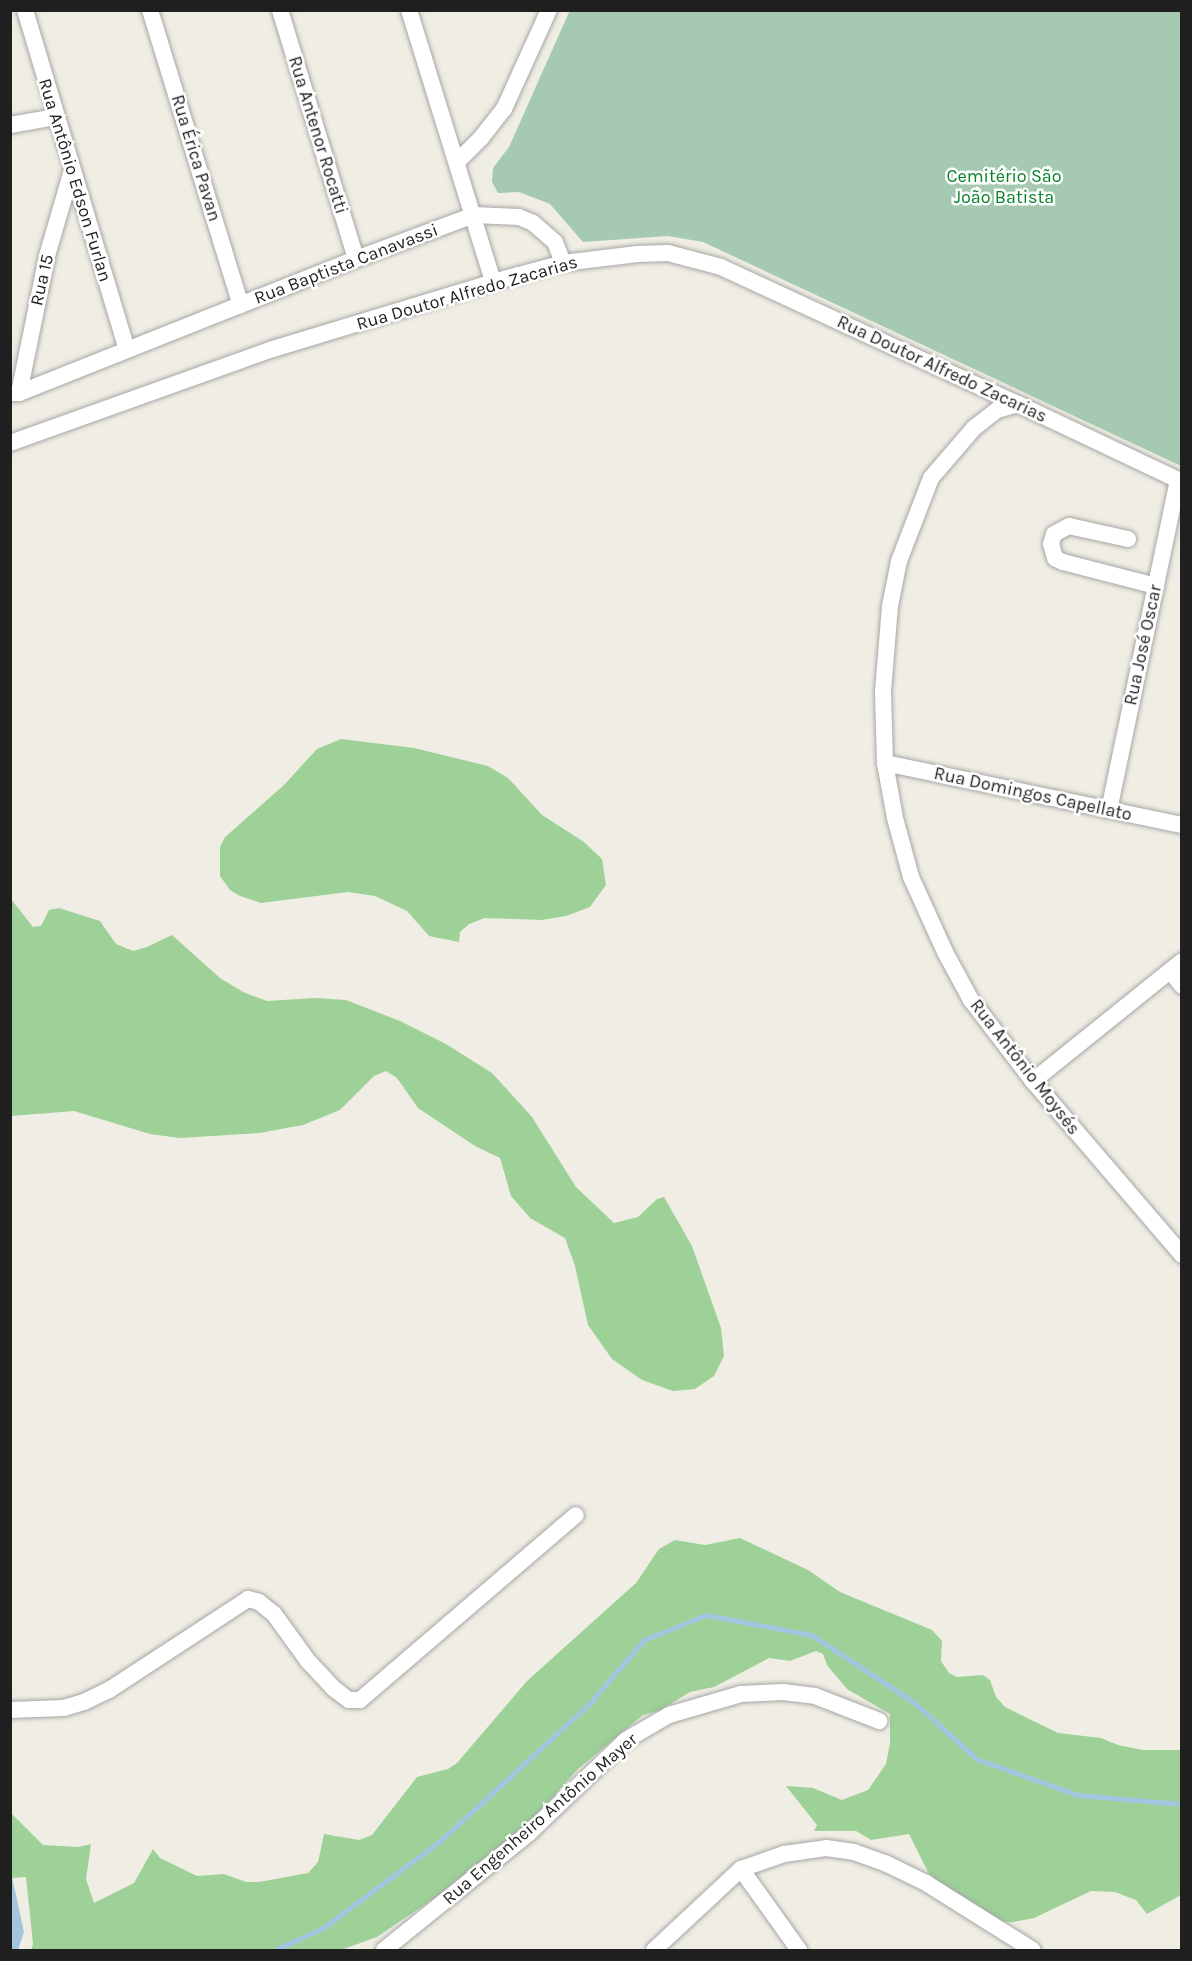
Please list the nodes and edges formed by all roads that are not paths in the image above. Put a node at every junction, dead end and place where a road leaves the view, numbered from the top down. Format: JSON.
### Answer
{"nodes":[{"id":1,"x":25,"y":10,"type":"edge"},
{"id":2,"x":150,"y":10,"type":"edge"},
{"id":3,"x":280,"y":10,"type":"edge"},
{"id":4,"x":549,"y":10,"type":"edge"},
{"id":5,"x":414,"y":15,"type":"edge"},
{"id":6,"x":56,"y":117,"type":"junction"},
{"id":7,"x":10,"y":125,"type":"edge"},
{"id":8,"x":457,"y":162,"type":"junction"},
{"id":9,"x":72,"y":170,"type":"junction"},
{"id":10,"x":474,"y":215,"type":"junction"},
{"id":11,"x":356,"y":259,"type":"junction"},
{"id":12,"x":563,"y":263,"type":"junction"},
{"id":13,"x":493,"y":282,"type":"junction"},
{"id":14,"x":242,"y":305,"type":"junction"},
{"id":15,"x":127,"y":350,"type":"junction"},
{"id":16,"x":15,"y":393,"type":"edge"},
{"id":17,"x":1018,"y":404,"type":"junction"},
{"id":18,"x":10,"y":443,"type":"edge"},
{"id":19,"x":1180,"y":482,"type":"edge"},
{"id":20,"x":1128,"y":538,"type":"dead end"},
{"id":21,"x":1156,"y":586,"type":"junction"},
{"id":22,"x":885,"y":763,"type":"junction"},
{"id":23,"x":1109,"y":810,"type":"junction"},
{"id":24,"x":1182,"y":825,"type":"edge"},
{"id":25,"x":1176,"y":966,"type":"edge"},
{"id":26,"x":1182,"y":986,"type":"edge"},
{"id":27,"x":1033,"y":1081,"type":"junction"},
{"id":28,"x":1182,"y":1255,"type":"edge"},
{"id":29,"x":576,"y":1515,"type":"dead end"},
{"id":30,"x":10,"y":1710,"type":"edge"},
{"id":31,"x":879,"y":1721,"type":"dead end"},
{"id":32,"x":741,"y":1869,"type":"junction"},
{"id":33,"x":384,"y":1950,"type":"edge"},
{"id":34,"x":654,"y":1950,"type":"edge"},
{"id":35,"x":799,"y":1950,"type":"edge"},
{"id":36,"x":1033,"y":1950,"type":"edge"}],
"edges":[{"from":1,"to":6,"type":"street","name":"Rua Antônio Edson Furlan"},
{"from":2,"to":14,"type":"street","name":"Rua Érica Pavan"},
{"from":3,"to":11,"type":"street","name":"Rua Antenor Rocatti"},
{"from":4,"to":8,"type":"street"},
{"from":5,"to":8,"type":"street"},
{"from":6,"to":7,"type":"street"},
{"from":6,"to":9,"type":"street","name":"Rua Antônio Edson Furlan"},
{"from":8,"to":10,"type":"street"},
{"from":9,"to":15,"type":"street","name":"Rua Antônio Edson Furlan"},
{"from":9,"to":16,"type":"street","name":"Rua 15"},
{"from":10,"to":11,"type":"street","name":"Rua Baptista Canavassi"},
{"from":10,"to":12,"type":"street"},
{"from":10,"to":13,"type":"street"},
{"from":11,"to":14,"type":"street","name":"Rua Baptista Canavassi"},
{"from":12,"to":13,"type":"street","name":"Rua Doutor Alfredo Zacarias"},
{"from":12,"to":17,"type":"street","name":"Rua Doutor Alfredo Zacarias"},
{"from":13,"to":18,"type":"street","name":"Rua Doutor Alfredo Zacarias"},
{"from":14,"to":15,"type":"street","name":"Rua Baptista Canavassi"},
{"from":15,"to":16,"type":"street","name":"Rua Baptista Canavassi"},
{"from":17,"to":19,"type":"street","name":"Rua Doutor Alfredo Zacarias"},
{"from":17,"to":22,"type":"street","name":"Rua Antônio Moysés"},
{"from":19,"to":21,"type":"street","name":"Rua José Oscar"},
{"from":20,"to":21,"type":"street"},
{"from":21,"to":23,"type":"street","name":"Rua José Oscar"},
{"from":22,"to":23,"type":"street","name":"Rua Domingos Capellato"},
{"from":22,"to":27,"type":"street","name":"Rua Antônio Moysés"},
{"from":23,"to":24,"type":"street","name":"Rua Domingos Capellato"},
{"from":25,"to":26,"type":"street"},
{"from":25,"to":27,"type":"street"},
{"from":27,"to":28,"type":"street","name":"Rua Antônio Moysés"},
{"from":29,"to":30,"type":"street"},
{"from":31,"to":33,"type":"street","name":"Rua Engenheiro Antônio Mayer"},
{"from":32,"to":34,"type":"street"},
{"from":32,"to":35,"type":"street"},
{"from":32,"to":36,"type":"street"}]}
